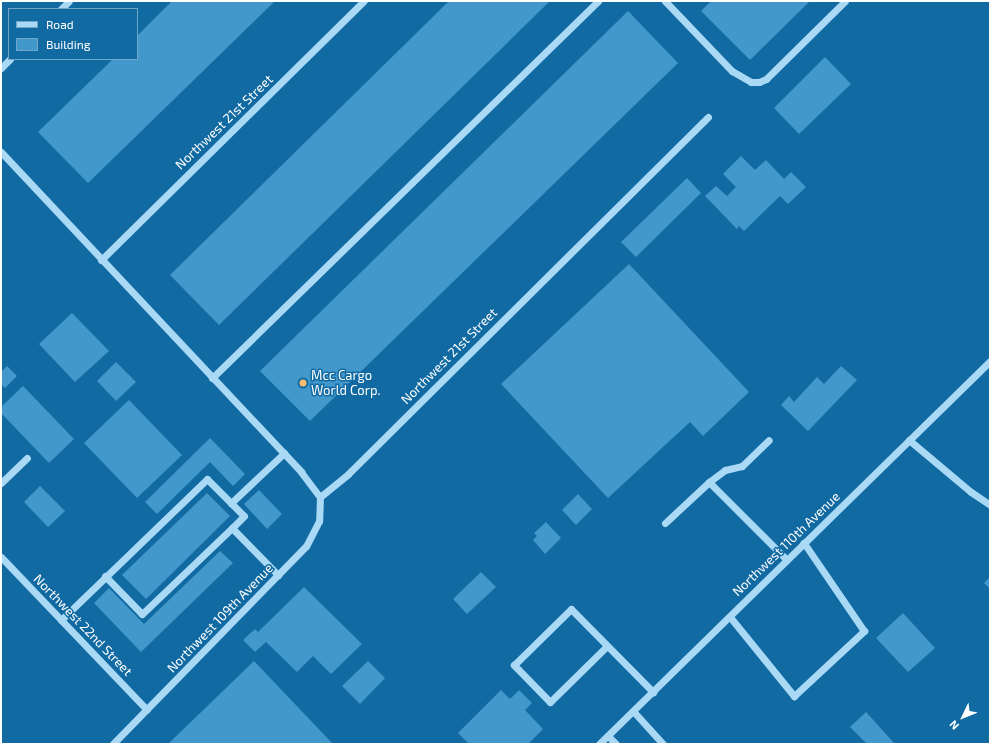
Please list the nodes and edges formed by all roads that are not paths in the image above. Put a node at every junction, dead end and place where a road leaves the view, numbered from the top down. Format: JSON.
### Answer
{"nodes":[{"id":1,"x":364,"y":1,"type":"edge"},
{"id":2,"x":598,"y":1,"type":"edge"},
{"id":3,"x":845,"y":1,"type":"edge"},
{"id":4,"x":667,"y":2,"type":"edge"},
{"id":5,"x":9,"y":60,"type":"edge"},
{"id":6,"x":1,"y":68,"type":"edge"},
{"id":7,"x":708,"y":117,"type":"dead end"},
{"id":8,"x":1,"y":152,"type":"edge"},
{"id":9,"x":101,"y":260,"type":"junction"},
{"id":10,"x":990,"y":361,"type":"edge"},
{"id":11,"x":212,"y":378,"type":"junction"},
{"id":12,"x":770,"y":440,"type":"dead end"},
{"id":13,"x":909,"y":440,"type":"junction"},
{"id":14,"x":284,"y":453,"type":"junction"},
{"id":15,"x":27,"y":458,"type":"dead end"},
{"id":16,"x":710,"y":482,"type":"junction"},
{"id":17,"x":1,"y":483,"type":"edge"},
{"id":18,"x":320,"y":497,"type":"junction"},
{"id":19,"x":231,"y":503,"type":"junction"},
{"id":20,"x":990,"y":505,"type":"edge"},
{"id":21,"x":665,"y":523,"type":"dead end"},
{"id":22,"x":232,"y":528,"type":"junction"},
{"id":23,"x":804,"y":543,"type":"junction"},
{"id":24,"x":1,"y":557,"type":"edge"},
{"id":25,"x":787,"y":560,"type":"junction"},
{"id":26,"x":105,"y":576,"type":"junction"},
{"id":27,"x":278,"y":576,"type":"junction"},
{"id":28,"x":730,"y":616,"type":"junction"},
{"id":29,"x":61,"y":620,"type":"junction"},
{"id":30,"x":607,"y":646,"type":"junction"},
{"id":31,"x":652,"y":692,"type":"junction"},
{"id":32,"x":147,"y":710,"type":"junction"},
{"id":33,"x":633,"y":711,"type":"junction"},
{"id":34,"x":608,"y":736,"type":"junction"},
{"id":35,"x":113,"y":744,"type":"edge"},
{"id":36,"x":600,"y":744,"type":"edge"},
{"id":37,"x":616,"y":744,"type":"edge"},
{"id":38,"x":663,"y":744,"type":"edge"}],
"edges":[{"from":1,"to":9,"type":"street","name":"Northwest 21st Street"},
{"from":2,"to":11,"type":"street"},
{"from":3,"to":4,"type":"street"},
{"from":5,"to":6,"type":"street"},
{"from":7,"to":18,"type":"street","name":"Northwest 21st Street"},
{"from":8,"to":9,"type":"street"},
{"from":9,"to":11,"type":"street"},
{"from":10,"to":13,"type":"street","name":"Northwest 110th Avenue"},
{"from":11,"to":14,"type":"street"},
{"from":12,"to":16,"type":"street"},
{"from":13,"to":20,"type":"street"},
{"from":13,"to":23,"type":"street","name":"Northwest 110th Avenue"},
{"from":14,"to":18,"type":"street"},
{"from":14,"to":19,"type":"street"},
{"from":15,"to":17,"type":"street"},
{"from":16,"to":21,"type":"street"},
{"from":16,"to":25,"type":"street"},
{"from":18,"to":27,"type":"street","name":"Northwest 109th Avenue"},
{"from":19,"to":22,"type":"street"},
{"from":19,"to":26,"type":"street"},
{"from":22,"to":26,"type":"street"},
{"from":22,"to":27,"type":"street"},
{"from":23,"to":25,"type":"street","name":"Northwest 110th Avenue"},
{"from":23,"to":28,"type":"street"},
{"from":24,"to":29,"type":"street","name":"Northwest 22nd Street"},
{"from":25,"to":28,"type":"street","name":"Northwest 110th Avenue"},
{"from":26,"to":29,"type":"street"},
{"from":27,"to":32,"type":"street","name":"Northwest 109th Avenue"},
{"from":28,"to":31,"type":"street","name":"Northwest 110th Avenue"},
{"from":29,"to":32,"type":"street","name":"Northwest 22nd Street"},
{"from":30,"to":30,"type":"street"},
{"from":30,"to":31,"type":"street"},
{"from":31,"to":33,"type":"street","name":"Northwest 110th Avenue"},
{"from":32,"to":35,"type":"street","name":"Northwest 109th Avenue"},
{"from":33,"to":34,"type":"street","name":"Northwest 110th Avenue"},
{"from":33,"to":38,"type":"street"},
{"from":34,"to":36,"type":"street","name":"Northwest 110th Avenue"},
{"from":34,"to":37,"type":"street"}]}
